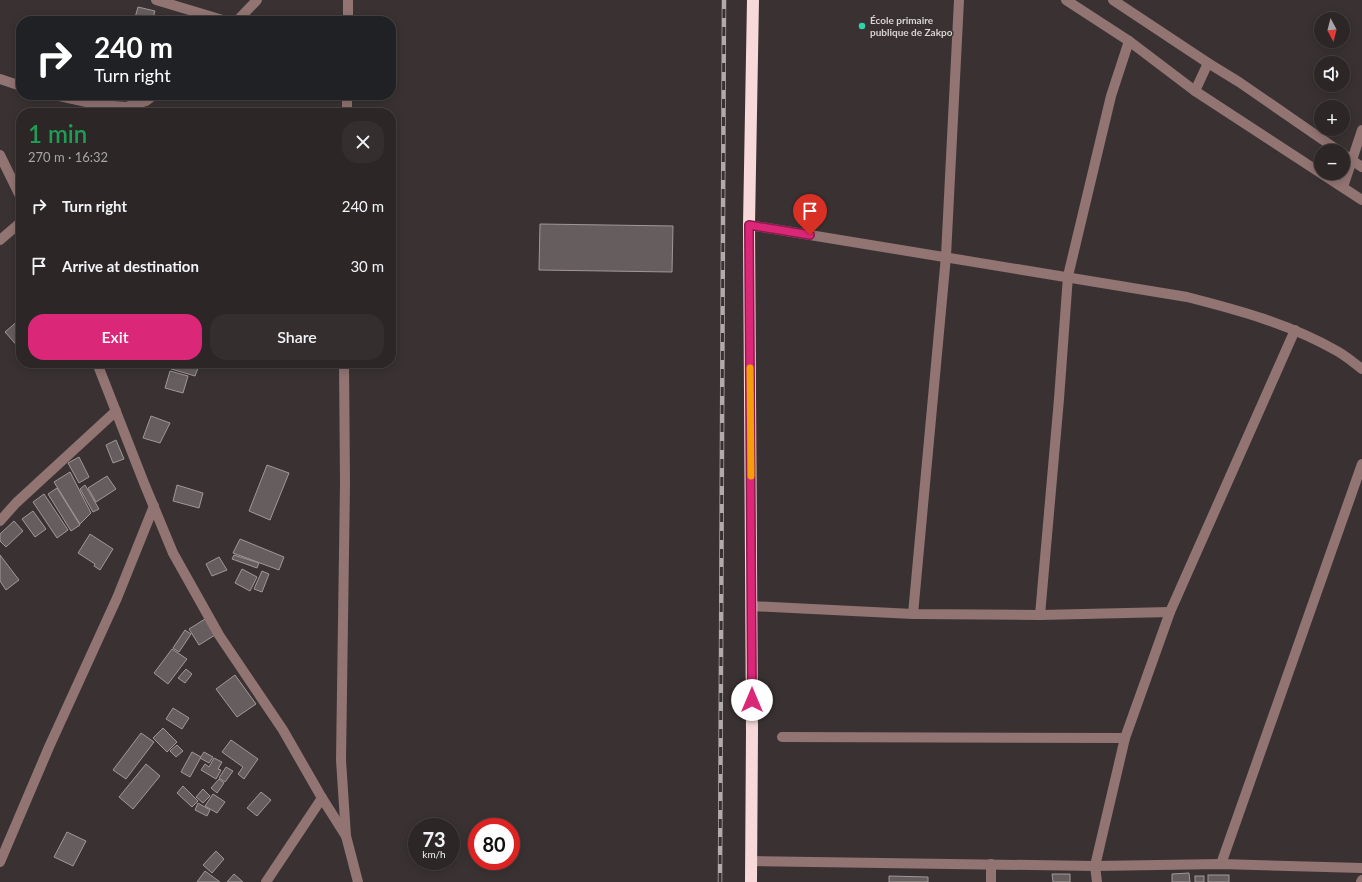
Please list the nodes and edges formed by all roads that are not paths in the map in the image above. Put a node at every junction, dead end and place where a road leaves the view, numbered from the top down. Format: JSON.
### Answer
{"nodes":[{"id":1,"x":156,"y":0,"type":"edge"},
{"id":2,"x":257,"y":0,"type":"edge"},
{"id":3,"x":348,"y":0,"type":"edge"},
{"id":4,"x":752,"y":0,"type":"edge"},
{"id":5,"x":959,"y":0,"type":"edge"},
{"id":6,"x":1066,"y":0,"type":"edge"},
{"id":7,"x":1118,"y":2,"type":"edge"},
{"id":8,"x":209,"y":16,"type":"edge"},
{"id":9,"x":242,"y":16,"type":"edge"},
{"id":10,"x":348,"y":16,"type":"edge"},
{"id":11,"x":1129,"y":41,"type":"junction"},
{"id":12,"x":1208,"y":64,"type":"junction"},
{"id":13,"x":0,"y":79,"type":"edge"},
{"id":14,"x":16,"y":84,"type":"edge"},
{"id":15,"x":1195,"y":90,"type":"junction"},
{"id":16,"x":78,"y":100,"type":"edge"},
{"id":17,"x":147,"y":100,"type":"edge"},
{"id":18,"x":1362,"y":130,"type":"edge"},
{"id":19,"x":1329,"y":144,"type":"edge"},
{"id":20,"x":0,"y":155,"type":"edge"},
{"id":21,"x":1352,"y":160,"type":"junction"},
{"id":22,"x":1362,"y":167,"type":"edge"},
{"id":23,"x":16,"y":188,"type":"edge"},
{"id":24,"x":1343,"y":188,"type":"junction"},
{"id":25,"x":1362,"y":200,"type":"edge"},
{"id":26,"x":749,"y":225,"type":"junction"},
{"id":27,"x":16,"y":226,"type":"edge"},
{"id":28,"x":0,"y":240,"type":"edge"},
{"id":29,"x":946,"y":256,"type":"junction"},
{"id":30,"x":1068,"y":276,"type":"junction"},
{"id":31,"x":1295,"y":330,"type":"junction"},
{"id":32,"x":99,"y":368,"type":"edge"},
{"id":33,"x":344,"y":368,"type":"edge"},
{"id":34,"x":1362,"y":369,"type":"edge"},
{"id":35,"x":116,"y":412,"type":"junction"},
{"id":36,"x":1362,"y":464,"type":"edge"},
{"id":37,"x":154,"y":506,"type":"junction"},
{"id":38,"x":0,"y":521,"type":"edge"},
{"id":39,"x":751,"y":606,"type":"junction"},
{"id":40,"x":1170,"y":612,"type":"junction"},
{"id":41,"x":913,"y":614,"type":"junction"},
{"id":42,"x":1040,"y":615,"type":"junction"},
{"id":43,"x":782,"y":737,"type":"dead end"},
{"id":44,"x":1125,"y":738,"type":"junction"},
{"id":45,"x":322,"y":798,"type":"junction"},
{"id":46,"x":346,"y":836,"type":"junction"},
{"id":47,"x":751,"y":861,"type":"junction"},
{"id":48,"x":0,"y":862,"type":"edge"},
{"id":49,"x":991,"y":864,"type":"junction"},
{"id":50,"x":1221,"y":864,"type":"junction"},
{"id":51,"x":1095,"y":866,"type":"junction"},
{"id":52,"x":1362,"y":868,"type":"edge"},
{"id":53,"x":266,"y":882,"type":"edge"},
{"id":54,"x":358,"y":882,"type":"edge"},
{"id":55,"x":751,"y":882,"type":"edge"},
{"id":56,"x":991,"y":882,"type":"edge"},
{"id":57,"x":1097,"y":882,"type":"edge"}],
"edges":[{"from":1,"to":8,"type":"street"},
{"from":2,"to":9,"type":"street"},
{"from":3,"to":10,"type":"street"},
{"from":4,"to":26,"type":"highway"},
{"from":5,"to":29,"type":"street"},
{"from":6,"to":11,"type":"street"},
{"from":7,"to":12,"type":"street"},
{"from":11,"to":15,"type":"street"},
{"from":11,"to":30,"type":"street"},
{"from":12,"to":15,"type":"street"},
{"from":12,"to":19,"type":"street"},
{"from":13,"to":14,"type":"street"},
{"from":15,"to":24,"type":"street"},
{"from":16,"to":17,"type":"street"},
{"from":18,"to":21,"type":"street"},
{"from":20,"to":23,"type":"street"},
{"from":21,"to":22,"type":"street"},
{"from":21,"to":24,"type":"street"},
{"from":24,"to":25,"type":"street"},
{"from":26,"to":29,"type":"street"},
{"from":26,"to":39,"type":"highway"},
{"from":27,"to":28,"type":"street"},
{"from":29,"to":30,"type":"street"},
{"from":29,"to":41,"type":"street"},
{"from":30,"to":31,"type":"street"},
{"from":30,"to":42,"type":"street"},
{"from":31,"to":34,"type":"street"},
{"from":31,"to":40,"type":"street"},
{"from":32,"to":35,"type":"street"},
{"from":33,"to":46,"type":"street"},
{"from":35,"to":37,"type":"street"},
{"from":35,"to":38,"type":"street"},
{"from":36,"to":50,"type":"street"},
{"from":37,"to":45,"type":"street"},
{"from":37,"to":48,"type":"street"},
{"from":39,"to":41,"type":"street"},
{"from":39,"to":47,"type":"highway"},
{"from":40,"to":42,"type":"street"},
{"from":40,"to":44,"type":"street"},
{"from":41,"to":42,"type":"street"},
{"from":43,"to":44,"type":"street"},
{"from":44,"to":51,"type":"street"},
{"from":45,"to":46,"type":"street"},
{"from":45,"to":53,"type":"street"},
{"from":46,"to":54,"type":"street"},
{"from":47,"to":49,"type":"street"},
{"from":47,"to":55,"type":"highway"},
{"from":49,"to":51,"type":"street"},
{"from":49,"to":56,"type":"street"},
{"from":50,"to":51,"type":"street"},
{"from":50,"to":52,"type":"street"},
{"from":51,"to":57,"type":"street"}]}
